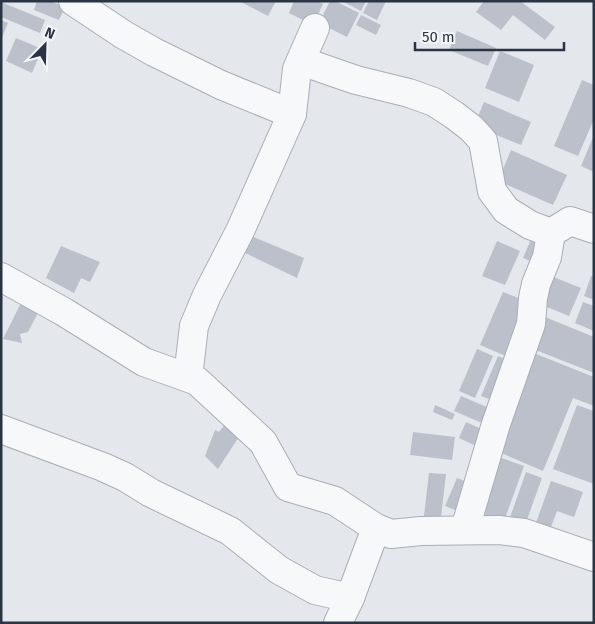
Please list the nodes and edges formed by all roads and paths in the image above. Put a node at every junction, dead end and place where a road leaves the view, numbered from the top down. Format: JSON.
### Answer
{"nodes":[{"id":1,"x":73,"y":1,"type":"edge"},
{"id":2,"x":315,"y":28,"type":"dead end"},
{"id":3,"x":301,"y":61,"type":"junction"},
{"id":4,"x":292,"y":114,"type":"junction"},
{"id":5,"x":594,"y":229,"type":"edge"},
{"id":6,"x":551,"y":233,"type":"junction"},
{"id":7,"x":1,"y":277,"type":"edge"},
{"id":8,"x":188,"y":377,"type":"junction"},
{"id":9,"x":1,"y":429,"type":"edge"},
{"id":10,"x":376,"y":528,"type":"junction"},
{"id":11,"x":465,"y":530,"type":"junction"},
{"id":12,"x":594,"y":557,"type":"edge"},
{"id":13,"x":350,"y":598,"type":"junction"},
{"id":14,"x":338,"y":623,"type":"edge"}],
"edges":[{"from":1,"to":4,"type":"street"},
{"from":2,"to":3,"type":"street"},
{"from":3,"to":4,"type":"street"},
{"from":3,"to":6,"type":"street"},
{"from":4,"to":8,"type":"street"},
{"from":5,"to":6,"type":"street"},
{"from":6,"to":11,"type":"street"},
{"from":7,"to":8,"type":"street"},
{"from":8,"to":10,"type":"street"},
{"from":9,"to":13,"type":"street"},
{"from":10,"to":11,"type":"street"},
{"from":10,"to":13,"type":"street"},
{"from":11,"to":12,"type":"street"},
{"from":13,"to":14,"type":"street"}]}
